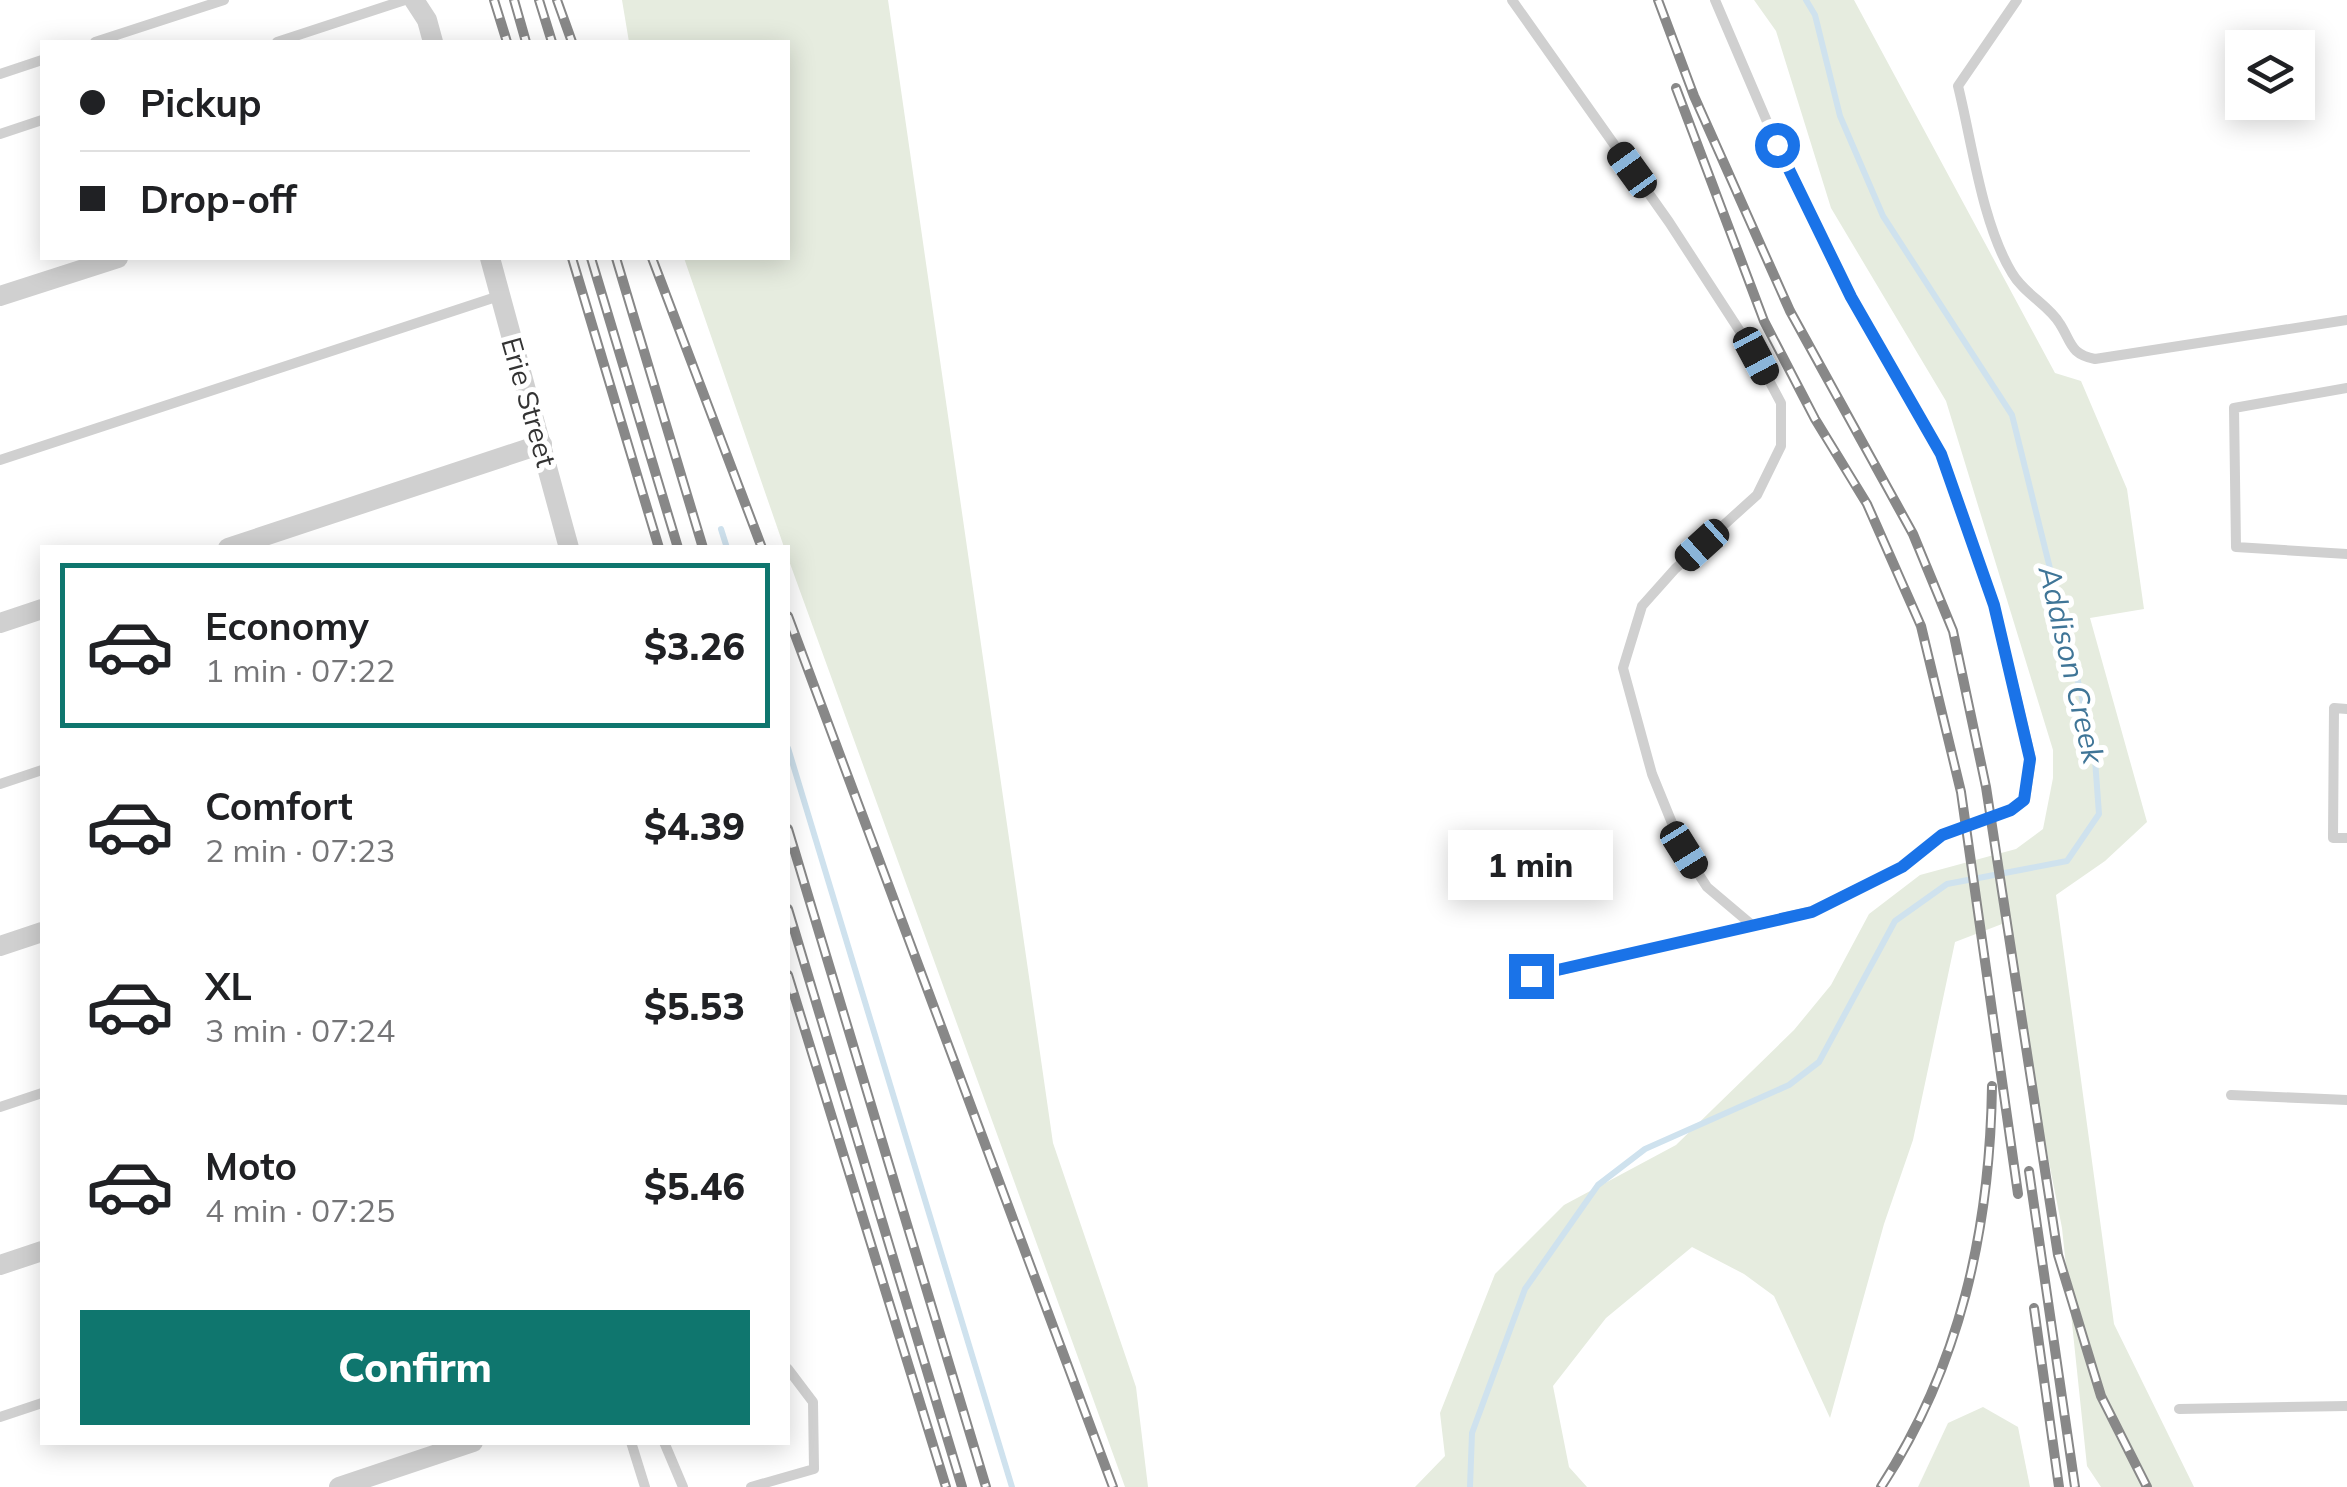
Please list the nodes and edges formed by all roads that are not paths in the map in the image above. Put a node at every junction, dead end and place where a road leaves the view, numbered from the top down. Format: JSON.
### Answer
{"nodes":[{"id":1,"x":224,"y":0,"type":"edge"},
{"id":2,"x":405,"y":0,"type":"edge"},
{"id":3,"x":414,"y":0,"type":"edge"},
{"id":4,"x":1512,"y":0,"type":"edge"},
{"id":5,"x":1715,"y":0,"type":"edge"},
{"id":6,"x":2016,"y":0,"type":"edge"},
{"id":7,"x":101,"y":40,"type":"edge"},
{"id":8,"x":283,"y":40,"type":"edge"},
{"id":9,"x":432,"y":40,"type":"edge"},
{"id":10,"x":40,"y":61,"type":"edge"},
{"id":11,"x":0,"y":74,"type":"edge"},
{"id":12,"x":40,"y":121,"type":"edge"},
{"id":13,"x":0,"y":134,"type":"edge"},
{"id":14,"x":112,"y":260,"type":"edge"},
{"id":15,"x":490,"y":260,"type":"edge"},
{"id":16,"x":0,"y":296,"type":"edge"},
{"id":17,"x":499,"y":296,"type":"junction"},
{"id":18,"x":2347,"y":320,"type":"edge"},
{"id":19,"x":2347,"y":388,"type":"edge"},
{"id":20,"x":542,"y":444,"type":"junction"},
{"id":21,"x":0,"y":460,"type":"edge"},
{"id":22,"x":237,"y":545,"type":"edge"},
{"id":23,"x":567,"y":545,"type":"edge"},
{"id":24,"x":2347,"y":554,"type":"edge"},
{"id":25,"x":40,"y":610,"type":"edge"},
{"id":26,"x":0,"y":623,"type":"edge"},
{"id":27,"x":2347,"y":709,"type":"edge"},
{"id":28,"x":40,"y":771,"type":"edge"},
{"id":29,"x":0,"y":784,"type":"edge"},
{"id":30,"x":2347,"y":838,"type":"edge"},
{"id":31,"x":1752,"y":925,"type":"junction"},
{"id":32,"x":40,"y":933,"type":"edge"},
{"id":33,"x":0,"y":946,"type":"edge"},
{"id":34,"x":1531,"y":976,"type":"dead end"},
{"id":35,"x":40,"y":1094,"type":"edge"},
{"id":36,"x":2231,"y":1095,"type":"dead end"},
{"id":37,"x":2347,"y":1100,"type":"edge"},
{"id":38,"x":0,"y":1107,"type":"edge"},
{"id":39,"x":40,"y":1252,"type":"edge"},
{"id":40,"x":0,"y":1265,"type":"edge"},
{"id":41,"x":790,"y":1372,"type":"edge"},
{"id":42,"x":40,"y":1404,"type":"edge"},
{"id":43,"x":2347,"y":1406,"type":"edge"},
{"id":44,"x":2179,"y":1409,"type":"dead end"},
{"id":45,"x":0,"y":1417,"type":"edge"},
{"id":46,"x":464,"y":1445,"type":"edge"},
{"id":47,"x":632,"y":1445,"type":"edge"},
{"id":48,"x":665,"y":1445,"type":"edge"},
{"id":49,"x":338,"y":1487,"type":"edge"},
{"id":50,"x":645,"y":1487,"type":"edge"},
{"id":51,"x":683,"y":1487,"type":"edge"},
{"id":52,"x":751,"y":1487,"type":"edge"}],
"edges":[{"from":1,"to":7,"type":"lane"},
{"from":2,"to":8,"type":"lane"},
{"from":3,"to":9,"type":"street"},
{"from":4,"to":31,"type":"lane"},
{"from":5,"to":31,"type":"lane"},
{"from":6,"to":18,"type":"lane"},
{"from":10,"to":11,"type":"lane"},
{"from":12,"to":13,"type":"lane"},
{"from":14,"to":16,"type":"street"},
{"from":15,"to":17,"type":"street","name":"Erie Street"},
{"from":17,"to":20,"type":"street","name":"Erie Street"},
{"from":17,"to":21,"type":"lane"},
{"from":19,"to":24,"type":"lane"},
{"from":20,"to":22,"type":"street"},
{"from":20,"to":23,"type":"street","name":"Erie Street"},
{"from":25,"to":26,"type":"street"},
{"from":27,"to":30,"type":"lane"},
{"from":28,"to":29,"type":"lane"},
{"from":31,"to":34,"type":"lane"},
{"from":32,"to":33,"type":"street"},
{"from":35,"to":38,"type":"lane"},
{"from":36,"to":37,"type":"lane"},
{"from":39,"to":40,"type":"street"},
{"from":41,"to":52,"type":"lane"},
{"from":42,"to":45,"type":"lane"},
{"from":43,"to":44,"type":"lane"},
{"from":46,"to":49,"type":"street"},
{"from":47,"to":50,"type":"lane"},
{"from":48,"to":51,"type":"lane"}]}
